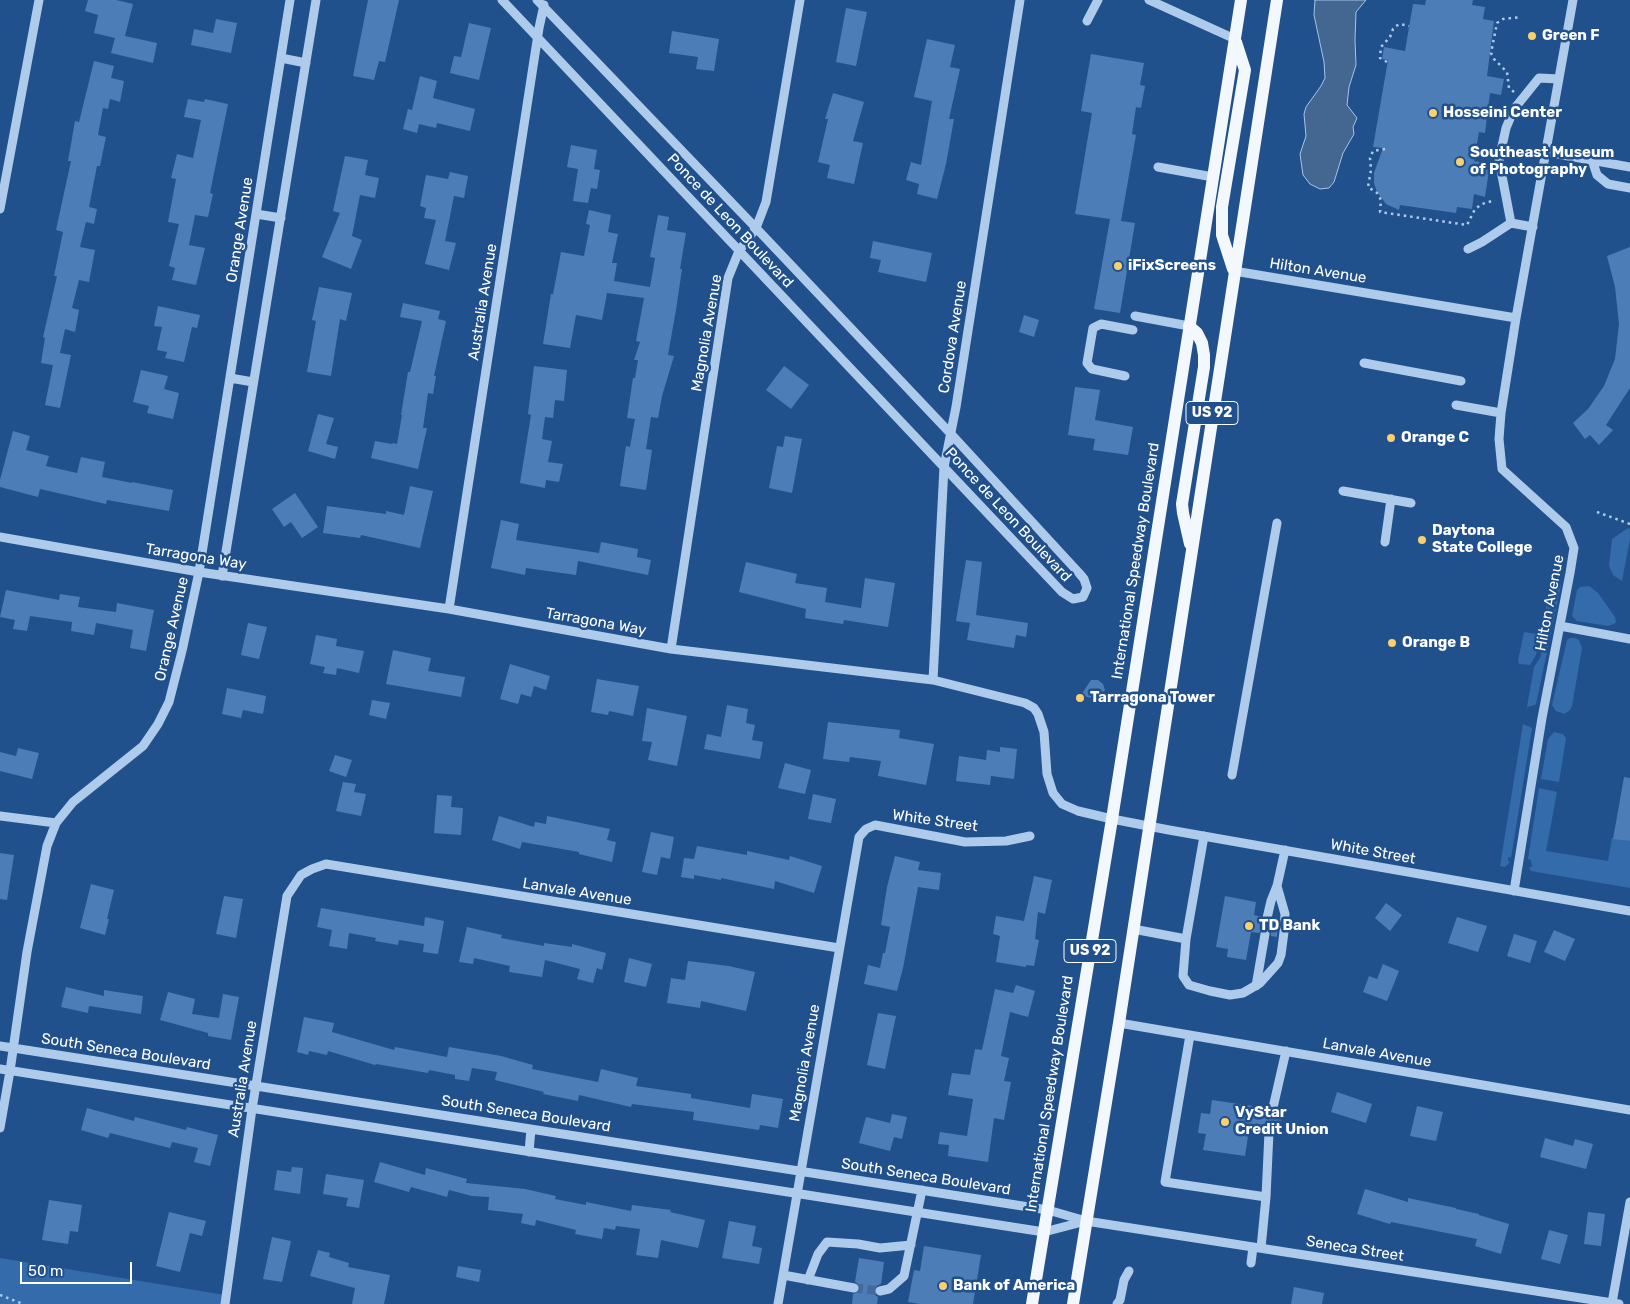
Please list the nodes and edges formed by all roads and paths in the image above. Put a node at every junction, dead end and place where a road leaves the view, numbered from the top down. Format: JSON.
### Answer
{"nodes":[{"id":1,"x":39,"y":0,"type":"edge"},
{"id":2,"x":290,"y":0,"type":"edge"},
{"id":3,"x":316,"y":0,"type":"edge"},
{"id":4,"x":502,"y":0,"type":"edge"},
{"id":5,"x":800,"y":0,"type":"edge"},
{"id":6,"x":1020,"y":0,"type":"edge"},
{"id":7,"x":1098,"y":0,"type":"edge"},
{"id":8,"x":1149,"y":0,"type":"edge"},
{"id":9,"x":1241,"y":0,"type":"edge"},
{"id":10,"x":1277,"y":0,"type":"edge"},
{"id":11,"x":1573,"y":0,"type":"edge"},
{"id":12,"x":542,"y":2,"type":"edge"},
{"id":13,"x":1520,"y":17,"type":"dead end"},
{"id":14,"x":1087,"y":22,"type":"dead end"},
{"id":15,"x":1409,"y":26,"type":"dead end"},
{"id":16,"x":538,"y":38,"type":"junction"},
{"id":17,"x":1235,"y":39,"type":"junction"},
{"id":18,"x":281,"y":58,"type":"junction"},
{"id":19,"x":1388,"y":62,"type":"dead end"},
{"id":20,"x":306,"y":63,"type":"junction"},
{"id":21,"x":1559,"y":79,"type":"junction"},
{"id":22,"x":1516,"y":94,"type":"dead end"},
{"id":23,"x":1385,"y":149,"type":"dead end"},
{"id":24,"x":1546,"y":152,"type":"junction"},
{"id":25,"x":1592,"y":160,"type":"junction"},
{"id":26,"x":1158,"y":167,"type":"dead end"},
{"id":27,"x":1630,"y":167,"type":"edge"},
{"id":28,"x":1212,"y":177,"type":"junction"},
{"id":29,"x":1630,"y":188,"type":"edge"},
{"id":30,"x":1497,"y":198,"type":"dead end"},
{"id":31,"x":0,"y":209,"type":"edge"},
{"id":32,"x":256,"y":214,"type":"junction"},
{"id":33,"x":280,"y":218,"type":"junction"},
{"id":34,"x":1511,"y":223,"type":"junction"},
{"id":35,"x":1533,"y":227,"type":"junction"},
{"id":36,"x":756,"y":228,"type":"junction"},
{"id":37,"x":1468,"y":249,"type":"dead end"},
{"id":38,"x":740,"y":251,"type":"junction"},
{"id":39,"x":1234,"y":271,"type":"junction"},
{"id":40,"x":1136,"y":316,"type":"dead end"},
{"id":41,"x":1516,"y":318,"type":"junction"},
{"id":42,"x":1189,"y":326,"type":"junction"},
{"id":43,"x":1133,"y":330,"type":"dead end"},
{"id":44,"x":1364,"y":363,"type":"dead end"},
{"id":45,"x":1125,"y":376,"type":"dead end"},
{"id":46,"x":230,"y":378,"type":"junction"},
{"id":47,"x":1460,"y":381,"type":"dead end"},
{"id":48,"x":254,"y":382,"type":"junction"},
{"id":49,"x":1456,"y":405,"type":"dead end"},
{"id":50,"x":1501,"y":413,"type":"junction"},
{"id":51,"x":951,"y":434,"type":"junction"},
{"id":52,"x":944,"y":467,"type":"junction"},
{"id":53,"x":1343,"y":491,"type":"dead end"},
{"id":54,"x":1391,"y":500,"type":"junction"},
{"id":55,"x":1411,"y":503,"type":"dead end"},
{"id":56,"x":1596,"y":512,"type":"dead end"},
{"id":57,"x":1277,"y":523,"type":"dead end"},
{"id":58,"x":1630,"y":524,"type":"edge"},
{"id":59,"x":0,"y":537,"type":"edge"},
{"id":60,"x":1385,"y":542,"type":"dead end"},
{"id":61,"x":1192,"y":548,"type":"junction"},
{"id":62,"x":199,"y":572,"type":"junction"},
{"id":63,"x":222,"y":576,"type":"junction"},
{"id":64,"x":449,"y":609,"type":"junction"},
{"id":65,"x":1560,"y":626,"type":"junction"},
{"id":66,"x":1630,"y":639,"type":"edge"},
{"id":67,"x":671,"y":649,"type":"junction"},
{"id":68,"x":933,"y":680,"type":"junction"},
{"id":69,"x":1232,"y":775,"type":"dead end"},
{"id":70,"x":0,"y":816,"type":"edge"},
{"id":71,"x":1112,"y":819,"type":"junction"},
{"id":72,"x":56,"y":823,"type":"junction"},
{"id":73,"x":1149,"y":826,"type":"junction"},
{"id":74,"x":866,"y":829,"type":"joint"},
{"id":75,"x":1030,"y":836,"type":"dead end"},
{"id":76,"x":1204,"y":836,"type":"junction"},
{"id":77,"x":1285,"y":850,"type":"junction"},
{"id":78,"x":312,"y":869,"type":"joint"},
{"id":79,"x":1278,"y":886,"type":"junction"},
{"id":80,"x":1514,"y":892,"type":"junction"},
{"id":81,"x":1630,"y":911,"type":"edge"},
{"id":82,"x":1268,"y":918,"type":"tunnel mouth"},
{"id":83,"x":1133,"y":929,"type":"junction"},
{"id":84,"x":1265,"y":934,"type":"tunnel mouth"},
{"id":85,"x":1186,"y":939,"type":"junction"},
{"id":86,"x":839,"y":948,"type":"junction"},
{"id":87,"x":1256,"y":986,"type":"junction"},
{"id":88,"x":1119,"y":1023,"type":"junction"},
{"id":89,"x":1190,"y":1035,"type":"junction"},
{"id":90,"x":0,"y":1046,"type":"edge"},
{"id":91,"x":14,"y":1048,"type":"junction"},
{"id":92,"x":1286,"y":1052,"type":"junction"},
{"id":93,"x":0,"y":1070,"type":"edge"},
{"id":94,"x":10,"y":1071,"type":"junction"},
{"id":95,"x":255,"y":1086,"type":"junction"},
{"id":96,"x":252,"y":1109,"type":"junction"},
{"id":97,"x":1630,"y":1110,"type":"edge"},
{"id":98,"x":1272,"y":1112,"type":"tunnel mouth"},
{"id":99,"x":0,"y":1128,"type":"edge"},
{"id":100,"x":530,"y":1129,"type":"junction"},
{"id":101,"x":1269,"y":1132,"type":"tunnel mouth"},
{"id":102,"x":529,"y":1152,"type":"junction"},
{"id":103,"x":800,"y":1171,"type":"junction"},
{"id":104,"x":922,"y":1190,"type":"junction"},
{"id":105,"x":797,"y":1194,"type":"junction"},
{"id":106,"x":1266,"y":1197,"type":"junction"},
{"id":107,"x":1630,"y":1202,"type":"edge"},
{"id":108,"x":1048,"y":1210,"type":"junction"},
{"id":109,"x":918,"y":1213,"type":"junction"},
{"id":110,"x":1086,"y":1221,"type":"junction"},
{"id":111,"x":1044,"y":1232,"type":"junction"},
{"id":112,"x":911,"y":1245,"type":"junction"},
{"id":113,"x":1257,"y":1248,"type":"junction"},
{"id":114,"x":1251,"y":1262,"type":"dead end"},
{"id":115,"x":1129,"y":1271,"type":"dead end"},
{"id":116,"x":783,"y":1275,"type":"junction"},
{"id":117,"x":808,"y":1280,"type":"junction"},
{"id":118,"x":854,"y":1288,"type":"tunnel mouth"},
{"id":119,"x":880,"y":1291,"type":"tunnel mouth"},
{"id":120,"x":0,"y":1295,"type":"edge"},
{"id":121,"x":1615,"y":1303,"type":"edge"},
{"id":122,"x":23,"y":1304,"type":"edge"},
{"id":123,"x":225,"y":1304,"type":"edge"},
{"id":124,"x":778,"y":1304,"type":"edge"},
{"id":125,"x":1032,"y":1304,"type":"edge"},
{"id":126,"x":1073,"y":1304,"type":"edge"},
{"id":127,"x":1117,"y":1304,"type":"edge"}],
"edges":[{"from":1,"to":31,"type":"street"},
{"from":2,"to":18,"type":"street","name":"Orange Avenue"},
{"from":3,"to":20,"type":"street"},
{"from":4,"to":16,"type":"street","name":"Ponce de Leon Boulevard"},
{"from":5,"to":36,"type":"street","name":"Magnolia Avenue"},
{"from":6,"to":51,"type":"street","name":"Cordova Avenue"},
{"from":7,"to":14,"type":"street"},
{"from":8,"to":17,"type":"street"},
{"from":9,"to":17,"type":"main road","name":"International Speedway Boulevard","number":"US 92"},
{"from":10,"to":39,"type":"main road","number":"US 92"},
{"from":11,"to":21,"type":"street","name":"Hilton Avenue"},
{"from":12,"to":16,"type":"street","name":"Australia Avenue"},
{"from":12,"to":36,"type":"street","name":"Ponce de Leon Boulevard"},
{"from":13,"to":22,"type":"path"},
{"from":15,"to":19,"type":"path"},
{"from":16,"to":38,"type":"street","name":"Ponce de Leon Boulevard"},
{"from":16,"to":64,"type":"street","name":"Australia Avenue"},
{"from":17,"to":28,"type":"main road","name":"International Speedway Boulevard","number":"US 92"},
{"from":17,"to":39,"type":"main road"},
{"from":18,"to":20,"type":"street"},
{"from":18,"to":32,"type":"street","name":"Orange Avenue"},
{"from":20,"to":33,"type":"street"},
{"from":21,"to":24,"type":"street","name":"Hilton Avenue"},
{"from":21,"to":34,"type":"street"},
{"from":23,"to":30,"type":"path"},
{"from":24,"to":25,"type":"street"},
{"from":24,"to":35,"type":"street","name":"Hilton Avenue"},
{"from":25,"to":27,"type":"street"},
{"from":25,"to":29,"type":"street"},
{"from":26,"to":28,"type":"street"},
{"from":28,"to":42,"type":"main road","name":"International Speedway Boulevard","number":"US 92"},
{"from":32,"to":33,"type":"street"},
{"from":32,"to":46,"type":"street","name":"Orange Avenue"},
{"from":33,"to":48,"type":"street"},
{"from":34,"to":35,"type":"street"},
{"from":34,"to":37,"type":"street"},
{"from":35,"to":41,"type":"street","name":"Hilton Avenue"},
{"from":36,"to":38,"type":"street","name":"Magnolia Avenue"},
{"from":36,"to":51,"type":"street","name":"Ponce de Leon Boulevard"},
{"from":38,"to":52,"type":"street","name":"Ponce de Leon Boulevard"},
{"from":38,"to":67,"type":"street","name":"Magnolia Avenue"},
{"from":39,"to":41,"type":"street","name":"Hilton Avenue"},
{"from":39,"to":61,"type":"main road","number":"US 92"},
{"from":40,"to":42,"type":"street"},
{"from":41,"to":50,"type":"street","name":"Hilton Avenue"},
{"from":42,"to":61,"type":"main road"},
{"from":42,"to":71,"type":"main road","name":"International Speedway Boulevard","number":"US 92"},
{"from":43,"to":45,"type":"street"},
{"from":44,"to":47,"type":"street"},
{"from":46,"to":48,"type":"street"},
{"from":46,"to":62,"type":"street","name":"Orange Avenue"},
{"from":48,"to":63,"type":"street"},
{"from":49,"to":50,"type":"street"},
{"from":50,"to":65,"type":"street","name":"Hilton Avenue"},
{"from":51,"to":52,"type":"street","name":"Cordova Avenue"},
{"from":51,"to":52,"type":"street","name":"Ponce de Leon Boulevard"},
{"from":52,"to":68,"type":"street","name":"Cordova Avenue"},
{"from":53,"to":54,"type":"street"},
{"from":54,"to":55,"type":"street"},
{"from":54,"to":60,"type":"street"},
{"from":56,"to":58,"type":"path"},
{"from":57,"to":69,"type":"street"},
{"from":59,"to":62,"type":"street","name":"Tarragona Way"},
{"from":61,"to":73,"type":"main road","number":"US 92"},
{"from":62,"to":63,"type":"street","name":"Tarragona Way"},
{"from":62,"to":72,"type":"street","name":"Orange Avenue"},
{"from":63,"to":64,"type":"street","name":"Tarragona Way"},
{"from":64,"to":67,"type":"street","name":"Tarragona Way"},
{"from":65,"to":66,"type":"street"},
{"from":65,"to":80,"type":"street","name":"Hilton Avenue"},
{"from":67,"to":68,"type":"street","name":"Tarragona Way"},
{"from":68,"to":71,"type":"street","name":"Tarragona Way"},
{"from":70,"to":72,"type":"street"},
{"from":71,"to":73,"type":"street","name":"White Street"},
{"from":71,"to":108,"type":"main road","name":"International Speedway Boulevard","number":"US 92"},
{"from":72,"to":91,"type":"street","name":"Orange Avenue"},
{"from":73,"to":76,"type":"street","name":"White Street"},
{"from":73,"to":83,"type":"main road","number":"US 92"},
{"from":74,"to":75,"type":"street","name":"White Street"},
{"from":74,"to":86,"type":"street","name":"Magnolia Avenue"},
{"from":76,"to":77,"type":"street","name":"White Street"},
{"from":76,"to":85,"type":"street"},
{"from":77,"to":79,"type":"street"},
{"from":77,"to":80,"type":"street","name":"White Street"},
{"from":78,"to":86,"type":"street","name":"Lanvale Avenue"},
{"from":78,"to":95,"type":"street","name":"Australia Avenue"},
{"from":79,"to":82,"type":"street"},
{"from":79,"to":87,"type":"street"},
{"from":80,"to":81,"type":"street","name":"White Street"},
{"from":83,"to":85,"type":"street"},
{"from":83,"to":88,"type":"main road","number":"US 92"},
{"from":84,"to":87,"type":"street"},
{"from":85,"to":87,"type":"street"},
{"from":86,"to":103,"type":"street","name":"Magnolia Avenue"},
{"from":88,"to":89,"type":"street","name":"Lanvale Avenue"},
{"from":88,"to":110,"type":"main road","number":"US 92"},
{"from":89,"to":92,"type":"street","name":"Lanvale Avenue"},
{"from":89,"to":106,"type":"street"},
{"from":90,"to":91,"type":"street","name":"South Seneca Boulevard"},
{"from":91,"to":94,"type":"street","name":"Orange Avenue"},
{"from":91,"to":95,"type":"street","name":"South Seneca Boulevard"},
{"from":92,"to":97,"type":"street","name":"Lanvale Avenue"},
{"from":92,"to":98,"type":"street"},
{"from":93,"to":94,"type":"street"},
{"from":94,"to":96,"type":"street"},
{"from":94,"to":99,"type":"street","name":"Orange Avenue"},
{"from":95,"to":96,"type":"street","name":"Australia Avenue"},
{"from":95,"to":100,"type":"street","name":"South Seneca Boulevard"},
{"from":96,"to":102,"type":"street"},
{"from":96,"to":123,"type":"street","name":"Australia Avenue"},
{"from":100,"to":102,"type":"street"},
{"from":100,"to":103,"type":"street","name":"South Seneca Boulevard"},
{"from":101,"to":106,"type":"street"},
{"from":102,"to":105,"type":"street"},
{"from":103,"to":104,"type":"street","name":"South Seneca Boulevard"},
{"from":103,"to":105,"type":"street","name":"Magnolia Avenue"},
{"from":104,"to":108,"type":"street","name":"South Seneca Boulevard"},
{"from":104,"to":109,"type":"street"},
{"from":105,"to":109,"type":"street"},
{"from":105,"to":116,"type":"street","name":"Magnolia Avenue"},
{"from":106,"to":113,"type":"street"},
{"from":107,"to":121,"type":"street"},
{"from":108,"to":110,"type":"street","name":"South Seneca Boulevard"},
{"from":108,"to":111,"type":"main road","name":"International Speedway Boulevard","number":"US 92"},
{"from":109,"to":111,"type":"street"},
{"from":109,"to":112,"type":"street"},
{"from":110,"to":111,"type":"street"},
{"from":110,"to":113,"type":"street","name":"Seneca Street"},
{"from":110,"to":126,"type":"main road","number":"US 92"},
{"from":111,"to":125,"type":"main road","name":"International Speedway Boulevard","number":"US 92"},
{"from":112,"to":117,"type":"street"},
{"from":112,"to":119,"type":"street"},
{"from":113,"to":114,"type":"street"},
{"from":113,"to":121,"type":"street","name":"Seneca Street"},
{"from":115,"to":127,"type":"street"},
{"from":116,"to":117,"type":"street"},
{"from":116,"to":124,"type":"street","name":"Magnolia Avenue"},
{"from":117,"to":118,"type":"street"},
{"from":120,"to":122,"type":"path"}]}
